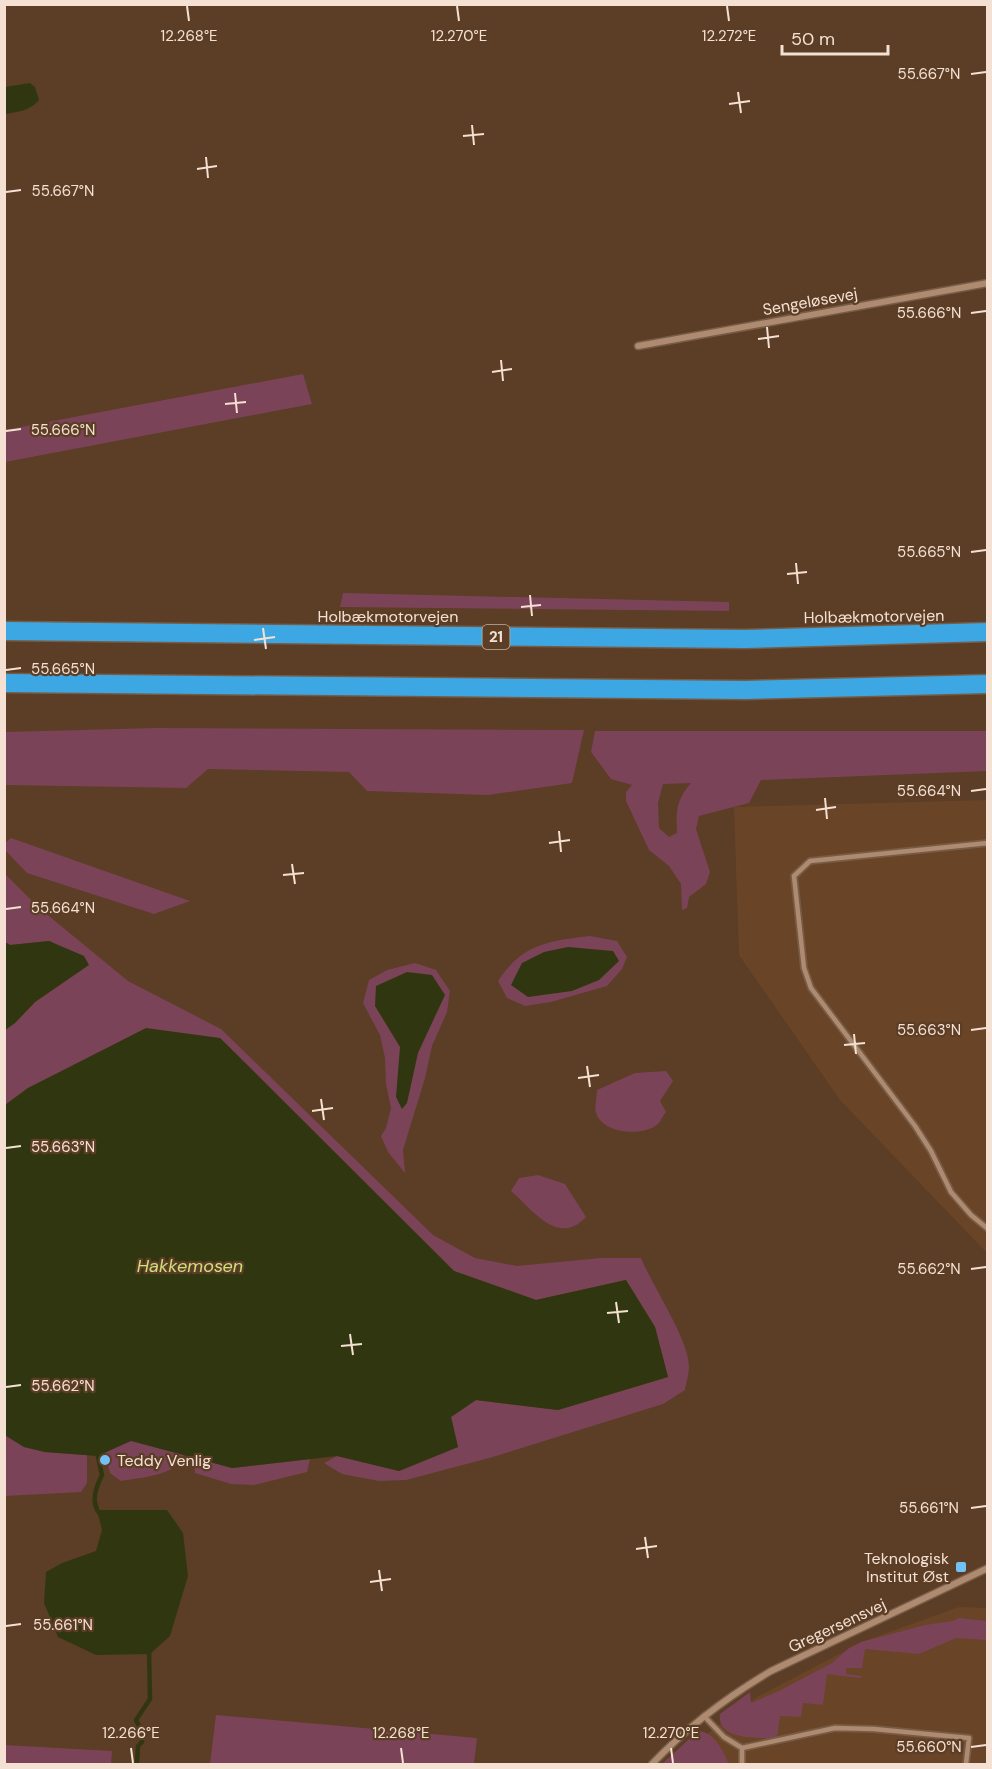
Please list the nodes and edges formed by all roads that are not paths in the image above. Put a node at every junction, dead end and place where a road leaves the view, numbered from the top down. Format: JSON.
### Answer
{"nodes":[{"id":1,"x":987,"y":283,"type":"edge"},
{"id":2,"x":638,"y":346,"type":"dead end"},
{"id":3,"x":987,"y":622,"type":"edge"},
{"id":4,"x":4,"y":631,"type":"edge"},
{"id":5,"x":987,"y":633,"type":"edge"},
{"id":6,"x":941,"y":634,"type":"junction"},
{"id":7,"x":4,"y":682,"type":"edge"},
{"id":8,"x":987,"y":684,"type":"edge"},
{"id":9,"x":987,"y":843,"type":"edge"},
{"id":10,"x":987,"y":1229,"type":"edge"},
{"id":11,"x":987,"y":1568,"type":"edge"},
{"id":12,"x":704,"y":1716,"type":"junction"},
{"id":13,"x":742,"y":1748,"type":"junction"},
{"id":14,"x":652,"y":1764,"type":"edge"},
{"id":15,"x":742,"y":1764,"type":"edge"},
{"id":16,"x":966,"y":1764,"type":"edge"}],
"edges":[{"from":1,"to":2,"type":"street","name":"Sengeløsevej"},
{"from":3,"to":6,"type":"highway"},
{"from":4,"to":6,"type":"highway","name":"Holbækmotorvejen","number":"21"},
{"from":5,"to":6,"type":"highway","name":"Holbækmotorvejen","number":"21"},
{"from":7,"to":8,"type":"highway"},
{"from":9,"to":10,"type":"lane"},
{"from":11,"to":12,"type":"street","name":"Gregersensvej"},
{"from":12,"to":13,"type":"lane"},
{"from":12,"to":14,"type":"street","name":"Gregersensvej"},
{"from":13,"to":15,"type":"lane"},
{"from":13,"to":16,"type":"lane"}]}
